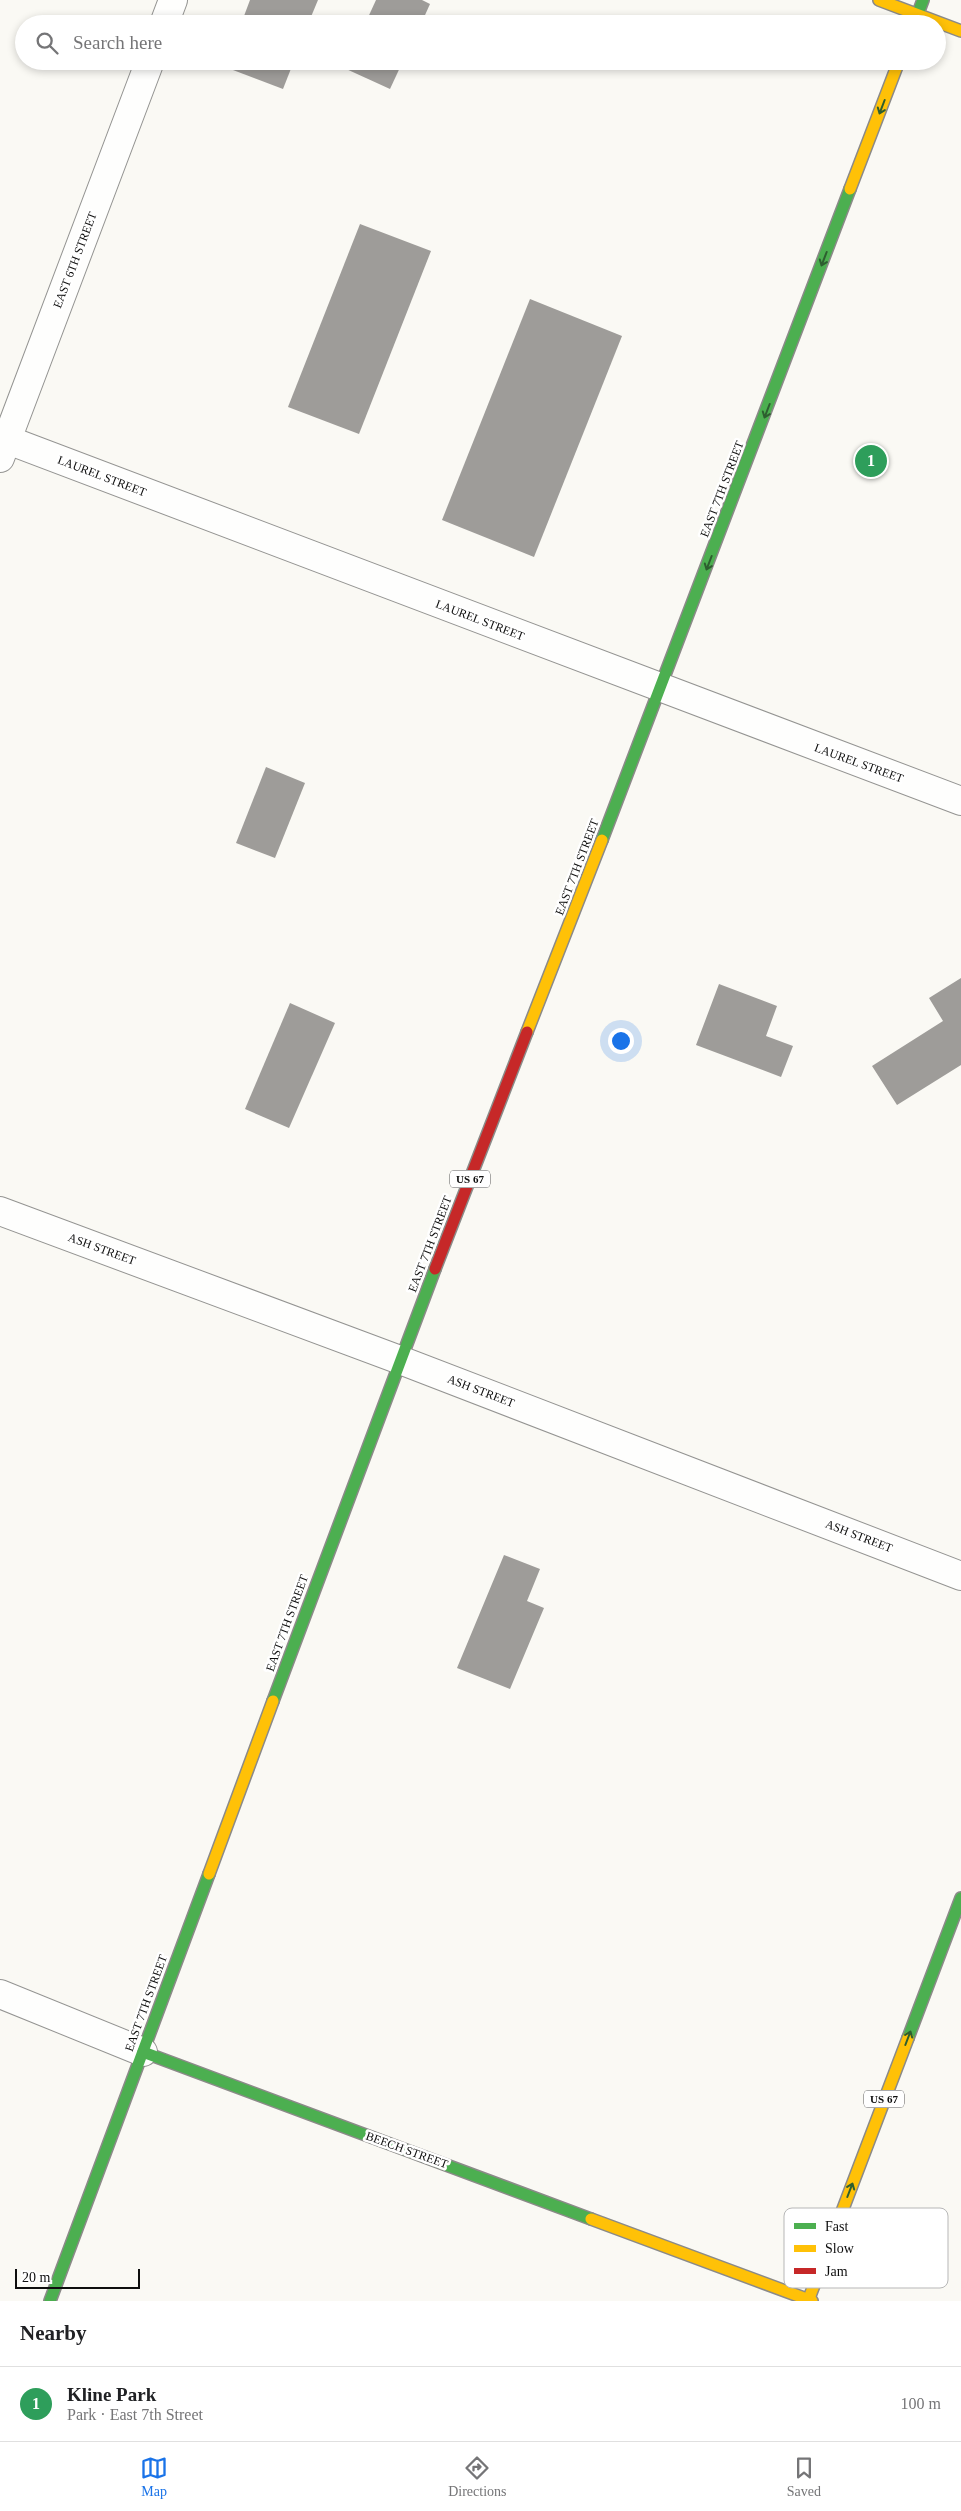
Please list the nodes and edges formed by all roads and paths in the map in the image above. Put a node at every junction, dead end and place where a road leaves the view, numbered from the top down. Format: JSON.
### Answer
{"nodes":[{"id":1,"x":173,"y":0,"type":"edge"},
{"id":2,"x":879,"y":0,"type":"edge"},
{"id":3,"x":923,"y":0,"type":"edge"},
{"id":4,"x":167,"y":15,"type":"edge"},
{"id":5,"x":908,"y":15,"type":"edge"},
{"id":6,"x":917,"y":15,"type":"edge"},
{"id":7,"x":946,"y":27,"type":"edge"},
{"id":8,"x":961,"y":31,"type":"edge"},
{"id":9,"x":147,"y":70,"type":"edge"},
{"id":10,"x":897,"y":70,"type":"edge"},
{"id":11,"x":2,"y":445,"type":"edge"},
{"id":12,"x":661,"y":689,"type":"junction"},
{"id":13,"x":961,"y":801,"type":"edge"},
{"id":14,"x":0,"y":1211,"type":"edge"},
{"id":15,"x":400,"y":1360,"type":"junction"},
{"id":16,"x":961,"y":1576,"type":"edge"},
{"id":17,"x":961,"y":1898,"type":"edge"},
{"id":18,"x":0,"y":1994,"type":"edge"},
{"id":19,"x":142,"y":2052,"type":"junction"},
{"id":20,"x":845,"y":2208,"type":"edge"},
{"id":21,"x":815,"y":2288,"type":"edge"},
{"id":22,"x":811,"y":2300,"type":"edge"},
{"id":23,"x":50,"y":2301,"type":"edge"}],
"edges":[{"from":1,"to":4,"type":"street"},
{"from":2,"to":5,"type":"main road"},
{"from":3,"to":6,"type":"main road"},
{"from":7,"to":8,"type":"main road"},
{"from":9,"to":11,"type":"street","name":"EAST 6TH STREET"},
{"from":10,"to":12,"type":"main road","name":"EAST 7TH STREET","number":"US 67","one_way":true},
{"from":11,"to":12,"type":"street","name":"LAUREL STREET"},
{"from":12,"to":13,"type":"street","name":"LAUREL STREET"},
{"from":12,"to":15,"type":"main road","name":"EAST 7TH STREET","number":"US 67"},
{"from":14,"to":15,"type":"street","name":"ASH STREET"},
{"from":15,"to":16,"type":"street","name":"ASH STREET"},
{"from":15,"to":19,"type":"main road","name":"EAST 7TH STREET","number":"US 67"},
{"from":20,"to":17,"type":"main road","number":"US 67","one_way":true},
{"from":18,"to":19,"type":"street","name":"BEECH STREET"},
{"from":19,"to":22,"type":"main road","name":"BEECH STREET"},
{"from":19,"to":23,"type":"main road","name":"EAST 7TH STREET","number":"US 67"},
{"from":22,"to":21,"type":"main road","number":"US 67","one_way":true}]}
